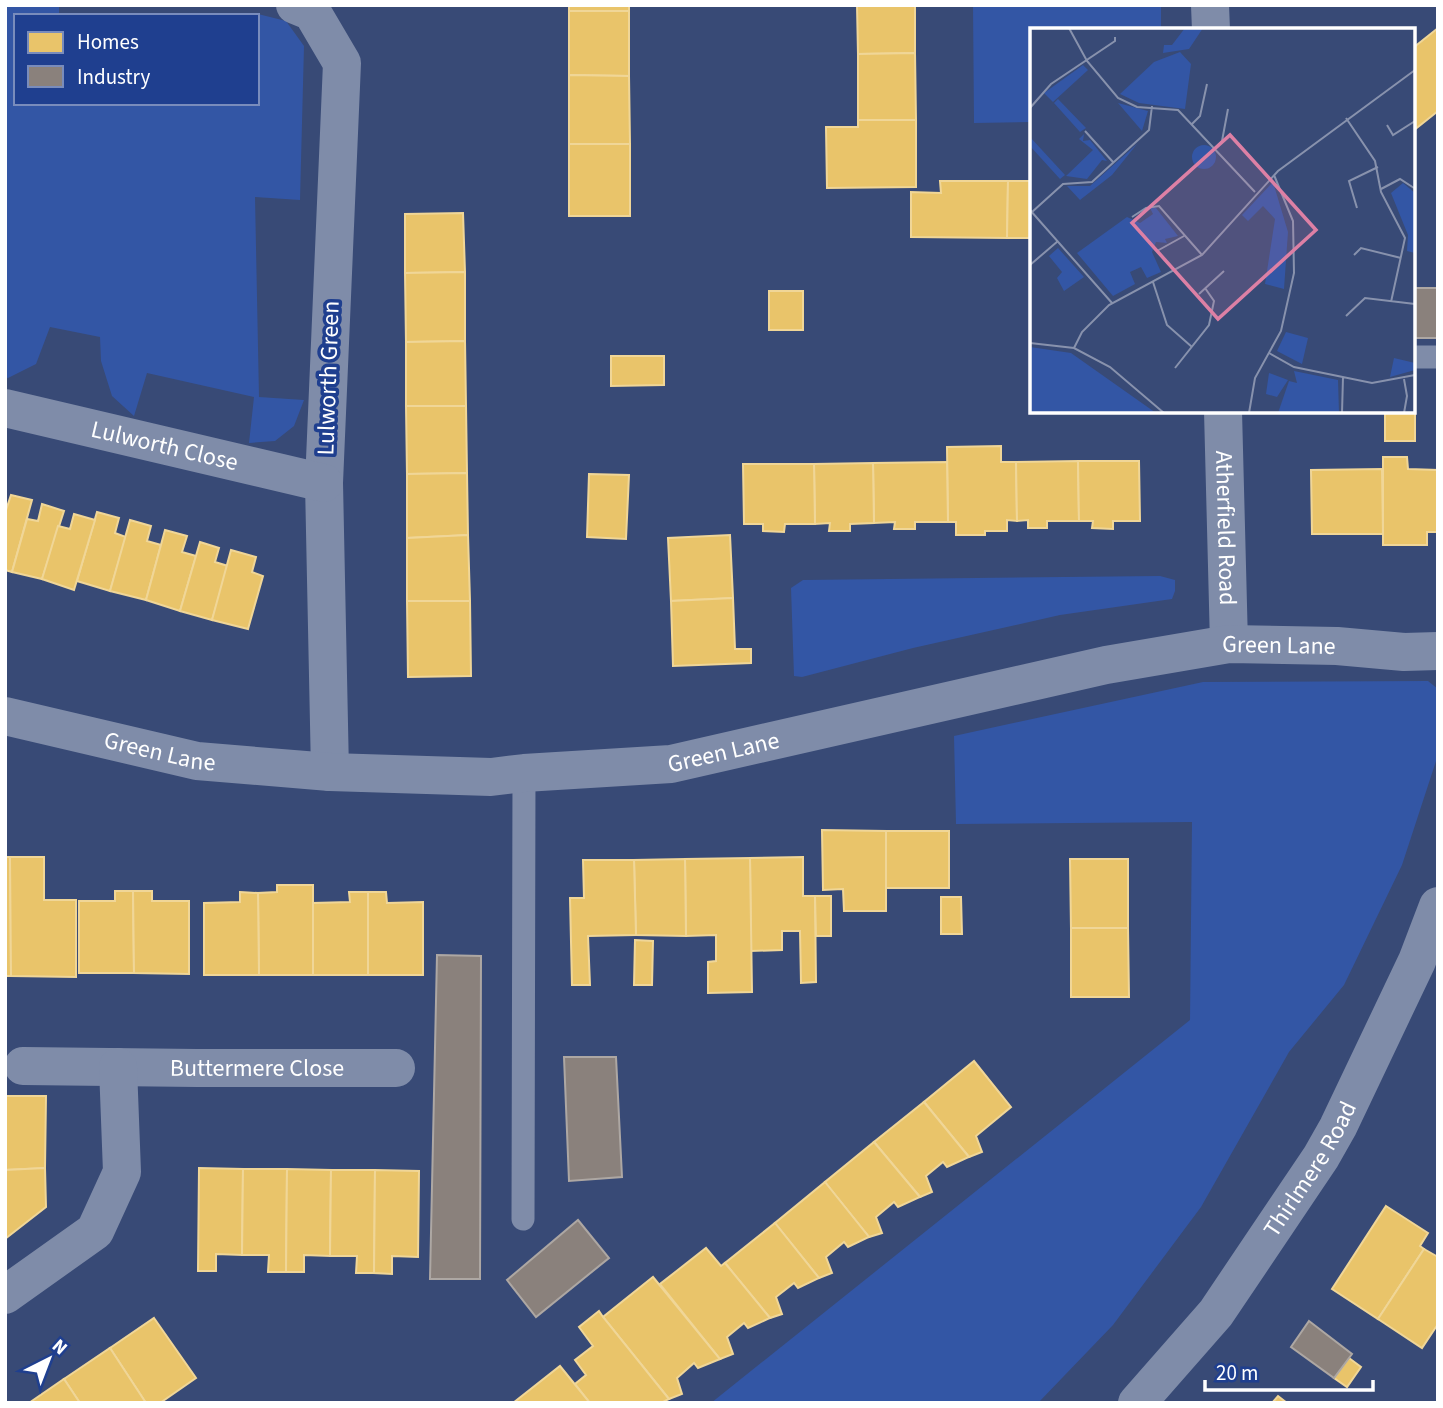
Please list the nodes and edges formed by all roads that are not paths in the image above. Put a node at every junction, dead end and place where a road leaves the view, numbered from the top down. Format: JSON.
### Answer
{"nodes":[{"id":1,"x":295,"y":5,"type":"edge"},
{"id":2,"x":1210,"y":5,"type":"edge"},
{"id":3,"x":1211,"y":28,"type":"edge"},
{"id":4,"x":1415,"y":357,"type":"edge"},
{"id":5,"x":1438,"y":357,"type":"edge"},
{"id":6,"x":5,"y":408,"type":"edge"},
{"id":7,"x":1223,"y":413,"type":"edge"},
{"id":8,"x":324,"y":483,"type":"junction"},
{"id":9,"x":1229,"y":644,"type":"junction"},
{"id":10,"x":1438,"y":651,"type":"edge"},
{"id":11,"x":5,"y":716,"type":"edge"},
{"id":12,"x":330,"y":772,"type":"junction"},
{"id":13,"x":524,"y":774,"type":"junction"},
{"id":14,"x":1438,"y":906,"type":"edge"},
{"id":15,"x":23,"y":1066,"type":"dead end"},
{"id":16,"x":118,"y":1068,"type":"junction"},
{"id":17,"x":397,"y":1068,"type":"dead end"},
{"id":18,"x":523,"y":1219,"type":"dead end"},
{"id":19,"x":5,"y":1295,"type":"edge"},
{"id":20,"x":1137,"y":1403,"type":"edge"}],
"edges":[{"from":1,"to":8,"type":"street","name":"Lulworth Green"},
{"from":2,"to":3,"type":"street"},
{"from":4,"to":5,"type":"lane"},
{"from":6,"to":8,"type":"street","name":"Lulworth Close"},
{"from":7,"to":9,"type":"street","name":"Atherfield Road"},
{"from":8,"to":12,"type":"street","name":"Lulworth Green"},
{"from":9,"to":10,"type":"street","name":"Green Lane"},
{"from":9,"to":13,"type":"street","name":"Green Lane"},
{"from":11,"to":12,"type":"street","name":"Green Lane"},
{"from":12,"to":13,"type":"street","name":"Green Lane"},
{"from":13,"to":18,"type":"lane"},
{"from":14,"to":20,"type":"street","name":"Thirlmere Road"},
{"from":15,"to":16,"type":"street","name":"Buttermere Close"},
{"from":16,"to":17,"type":"street","name":"Buttermere Close"},
{"from":16,"to":19,"type":"street"}]}
